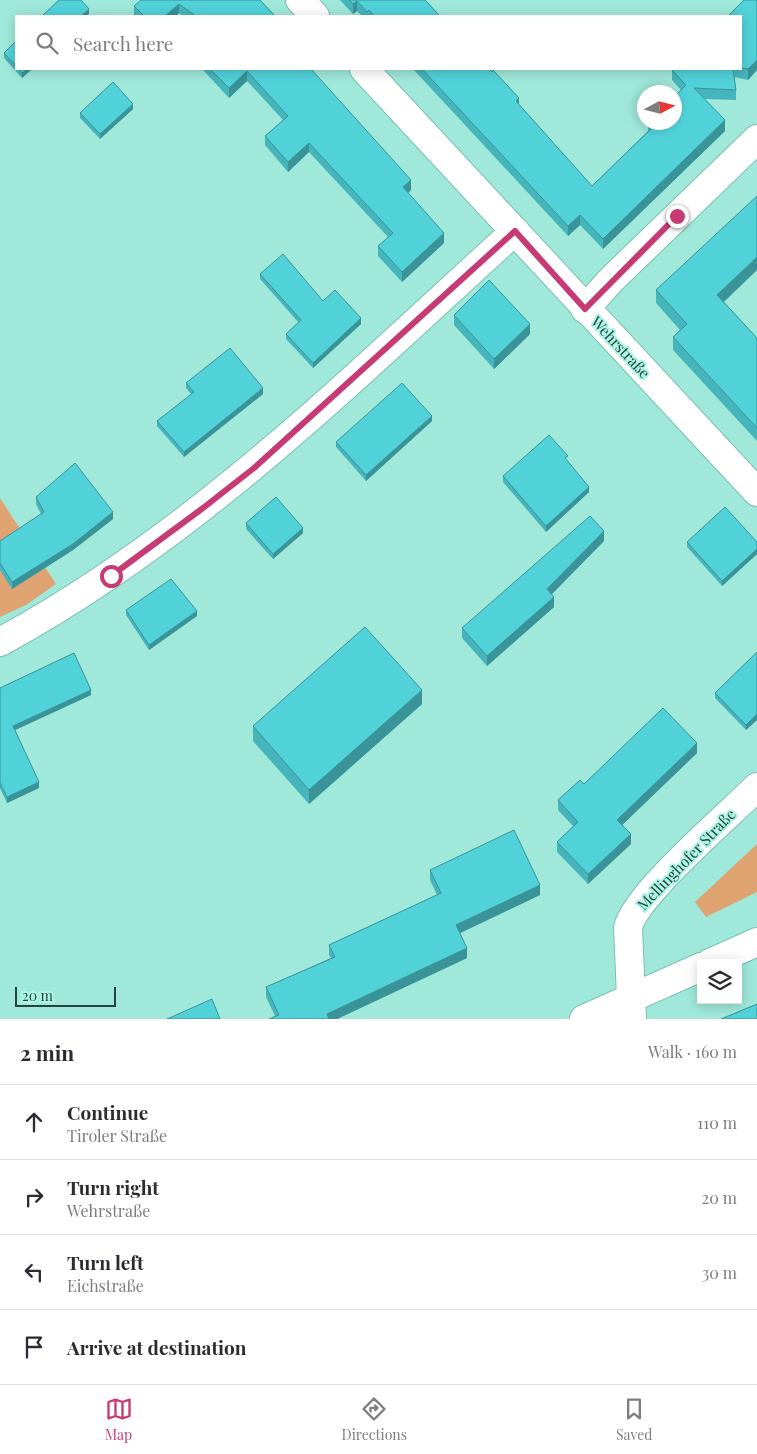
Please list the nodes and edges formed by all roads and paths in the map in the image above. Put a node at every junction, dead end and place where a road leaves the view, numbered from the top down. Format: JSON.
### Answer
{"nodes":[{"id":1,"x":300,"y":0,"type":"edge"},
{"id":2,"x":314,"y":15,"type":"edge"},
{"id":3,"x":365,"y":70,"type":"edge"},
{"id":4,"x":757,"y":139,"type":"edge"},
{"id":5,"x":515,"y":231,"type":"junction"},
{"id":6,"x":585,"y":309,"type":"junction"},
{"id":7,"x":757,"y":492,"type":"edge"},
{"id":8,"x":0,"y":642,"type":"edge"},
{"id":9,"x":757,"y":787,"type":"edge"},
{"id":10,"x":757,"y":942,"type":"edge"},
{"id":11,"x":719,"y":959,"type":"edge"},
{"id":12,"x":697,"y":969,"type":"edge"},
{"id":13,"x":632,"y":1008,"type":"edge"},
{"id":14,"x":584,"y":1019,"type":"edge"}],
"edges":[{"from":1,"to":2,"type":"street"},
{"from":3,"to":5,"type":"street","name":"Wehrstraße"},
{"from":4,"to":6,"type":"street"},
{"from":5,"to":6,"type":"street","name":"Wehrstraße"},
{"from":5,"to":8,"type":"street"},
{"from":6,"to":7,"type":"street","name":"Wehrstraße"},
{"from":9,"to":13,"type":"street","name":"Mellinghofer Straße"},
{"from":10,"to":11,"type":"street"},
{"from":12,"to":13,"type":"street"},
{"from":13,"to":14,"type":"street"}]}
